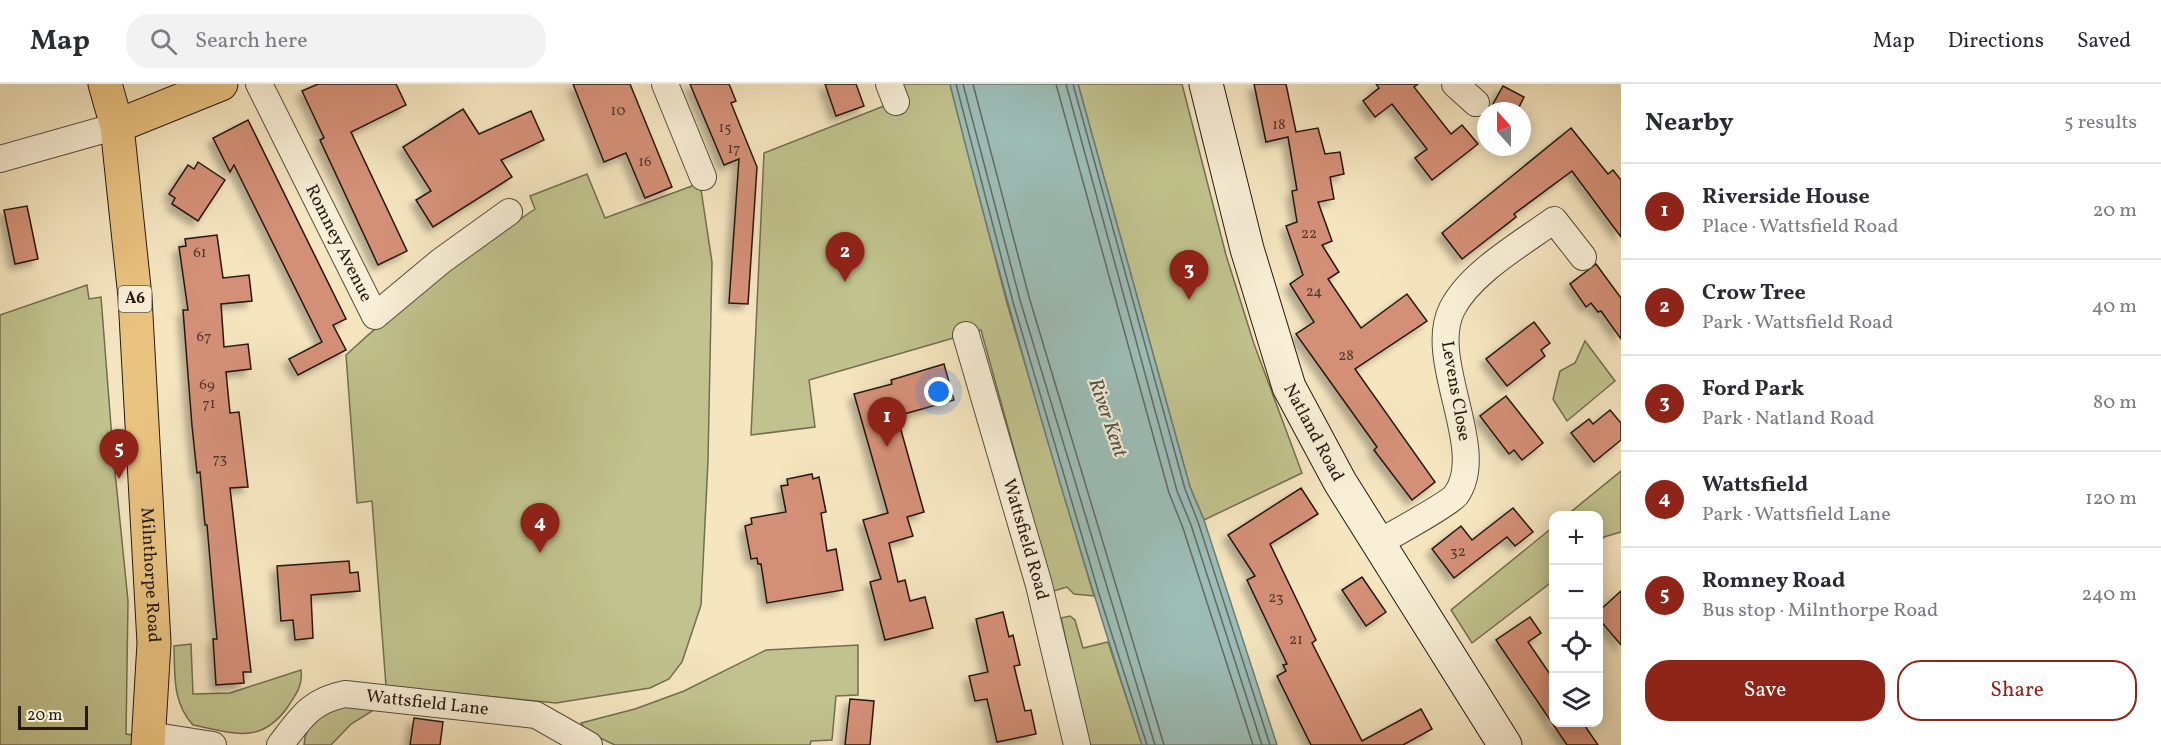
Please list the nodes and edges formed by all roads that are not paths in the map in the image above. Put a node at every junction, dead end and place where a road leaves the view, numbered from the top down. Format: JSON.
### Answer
{"nodes":[{"id":1,"x":105,"y":84,"type":"edge"},
{"id":2,"x":221,"y":84,"type":"edge"},
{"id":3,"x":259,"y":84,"type":"edge"},
{"id":4,"x":665,"y":84,"type":"edge"},
{"id":5,"x":1206,"y":84,"type":"edge"},
{"id":6,"x":1455,"y":84,"type":"edge"},
{"id":7,"x":1476,"y":103,"type":"dead end"},
{"id":8,"x":117,"y":126,"type":"junction"},
{"id":9,"x":0,"y":159,"type":"edge"},
{"id":10,"x":702,"y":177,"type":"dead end"},
{"id":11,"x":510,"y":212,"type":"dead end"},
{"id":12,"x":1583,"y":257,"type":"dead end"},
{"id":13,"x":966,"y":335,"type":"dead end"},
{"id":14,"x":1378,"y":543,"type":"junction"},
{"id":15,"x":148,"y":740,"type":"edge"},
{"id":16,"x":213,"y":745,"type":"edge"},
{"id":17,"x":280,"y":745,"type":"edge"},
{"id":18,"x":589,"y":745,"type":"edge"},
{"id":19,"x":1077,"y":745,"type":"edge"},
{"id":20,"x":1505,"y":745,"type":"edge"}],
"edges":[{"from":1,"to":8,"type":"main road","name":"Milnthorpe Road","number":"A6"},
{"from":2,"to":8,"type":"main road"},
{"from":3,"to":11,"type":"street","name":"Romney Avenue"},
{"from":4,"to":10,"type":"street"},
{"from":5,"to":14,"type":"street","name":"Natland Road"},
{"from":6,"to":7,"type":"street"},
{"from":8,"to":9,"type":"street"},
{"from":8,"to":15,"type":"main road","name":"Milnthorpe Road","number":"A6"},
{"from":12,"to":14,"type":"street","name":"Levens Close"},
{"from":13,"to":19,"type":"street","name":"Wattsfield Road"},
{"from":14,"to":20,"type":"street","name":"Natland Road"},
{"from":15,"to":16,"type":"street"},
{"from":17,"to":18,"type":"street","name":"Wattsfield Lane"}]}
